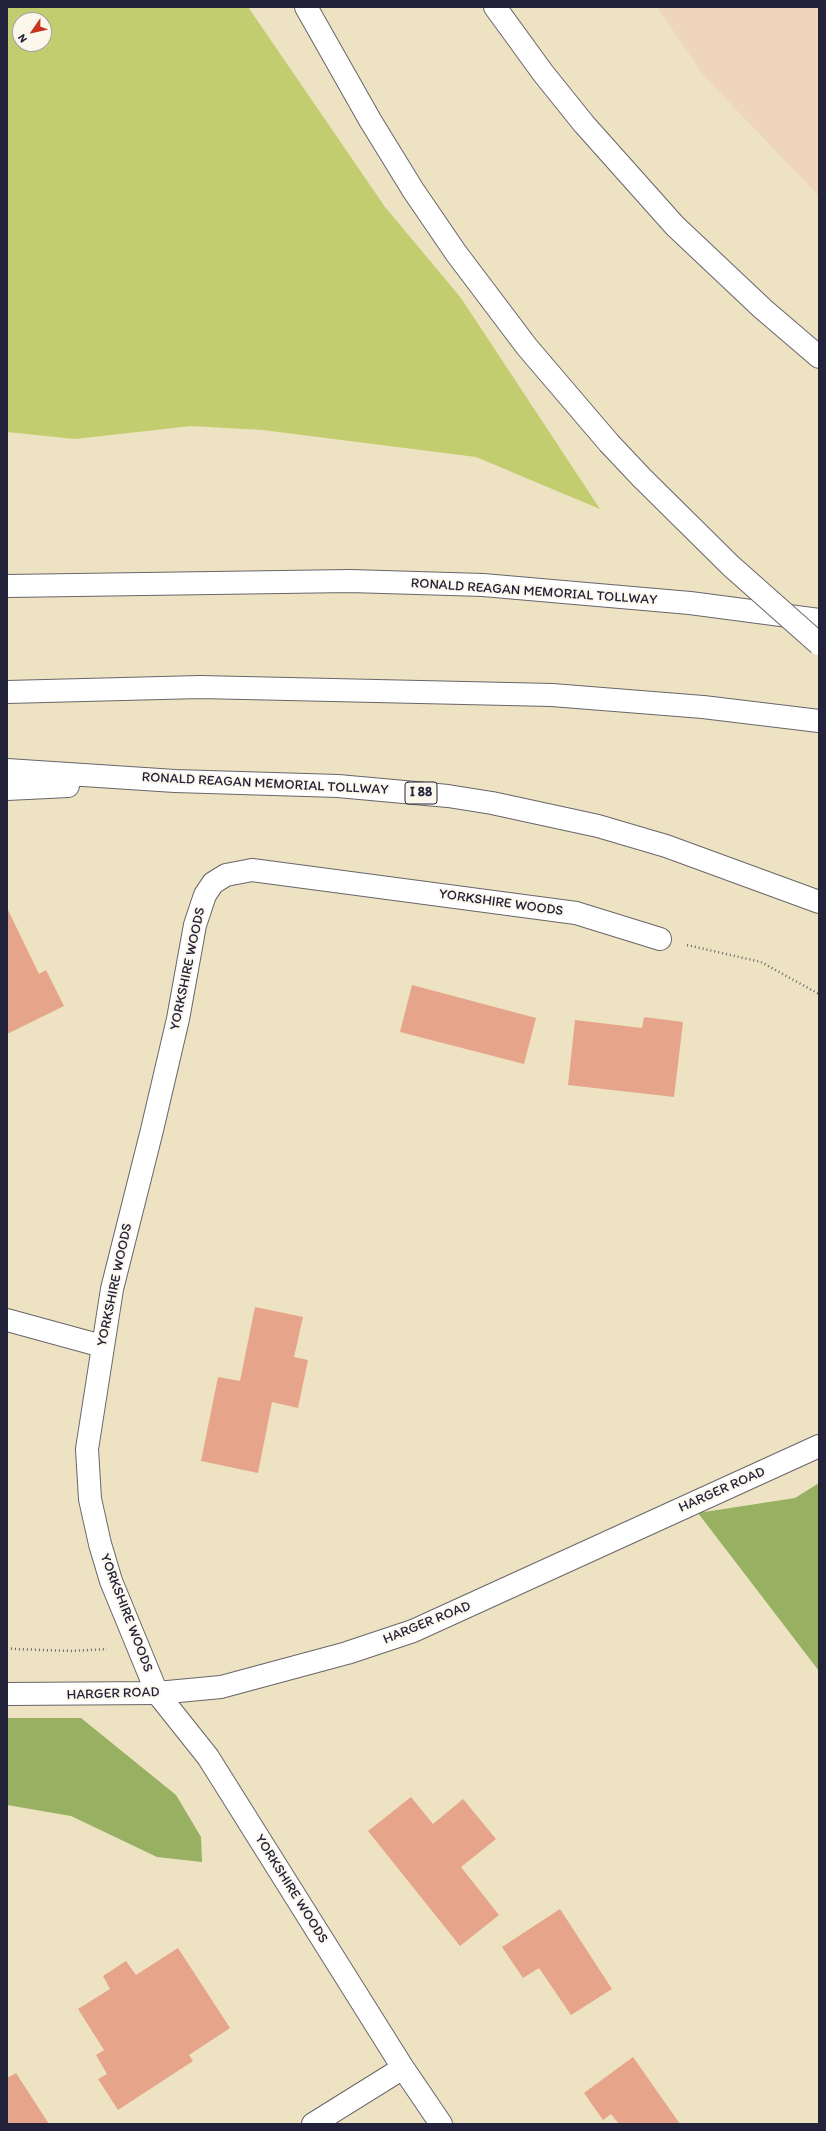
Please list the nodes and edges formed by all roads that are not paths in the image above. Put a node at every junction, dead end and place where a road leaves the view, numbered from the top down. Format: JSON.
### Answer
{"nodes":[{"id":1,"x":306,"y":7,"type":"edge"},
{"id":2,"x":495,"y":7,"type":"edge"},
{"id":3,"x":819,"y":358,"type":"edge"},
{"id":4,"x":7,"y":586,"type":"edge"},
{"id":5,"x":819,"y":620,"type":"edge"},
{"id":6,"x":819,"y":644,"type":"edge"},
{"id":7,"x":7,"y":692,"type":"edge"},
{"id":8,"x":819,"y":721,"type":"edge"},
{"id":9,"x":7,"y":770,"type":"edge"},
{"id":10,"x":175,"y":781,"type":"junction"},
{"id":11,"x":7,"y":789,"type":"edge"},
{"id":12,"x":819,"y":902,"type":"edge"},
{"id":13,"x":660,"y":939,"type":"road end"},
{"id":14,"x":7,"y":1320,"type":"edge"},
{"id":15,"x":102,"y":1346,"type":"junction"},
{"id":16,"x":819,"y":1446,"type":"edge"},
{"id":17,"x":157,"y":1693,"type":"junction"},
{"id":18,"x":7,"y":1694,"type":"edge"},
{"id":19,"x":403,"y":2068,"type":"junction"},
{"id":20,"x":313,"y":2124,"type":"edge"},
{"id":21,"x":442,"y":2124,"type":"edge"}],
"edges":[{"from":1,"to":6,"type":"main road","bridge":true},
{"from":2,"to":3,"type":"main road"},
{"from":4,"to":5,"type":"main road","name":"RONALD REAGAN MEMORIAL TOLLWAY"},
{"from":7,"to":8,"type":"main road"},
{"from":9,"to":10,"type":"main road","name":"RONALD REAGAN MEMORIAL TOLLWAY","number":"I 88"},
{"from":10,"to":11,"type":"main road"},
{"from":10,"to":12,"type":"main road","name":"RONALD REAGAN MEMORIAL TOLLWAY","number":"I 88"},
{"from":13,"to":15,"type":"main road","name":"YORKSHIRE WOODS"},
{"from":14,"to":15,"type":"main road"},
{"from":15,"to":17,"type":"main road","name":"YORKSHIRE WOODS"},
{"from":16,"to":17,"type":"main road","name":"HARGER ROAD"},
{"from":17,"to":18,"type":"main road","name":"HARGER ROAD"},
{"from":17,"to":19,"type":"main road","name":"YORKSHIRE WOODS"},
{"from":19,"to":20,"type":"main road"},
{"from":19,"to":21,"type":"main road","name":"YORKSHIRE WOODS"}]}
